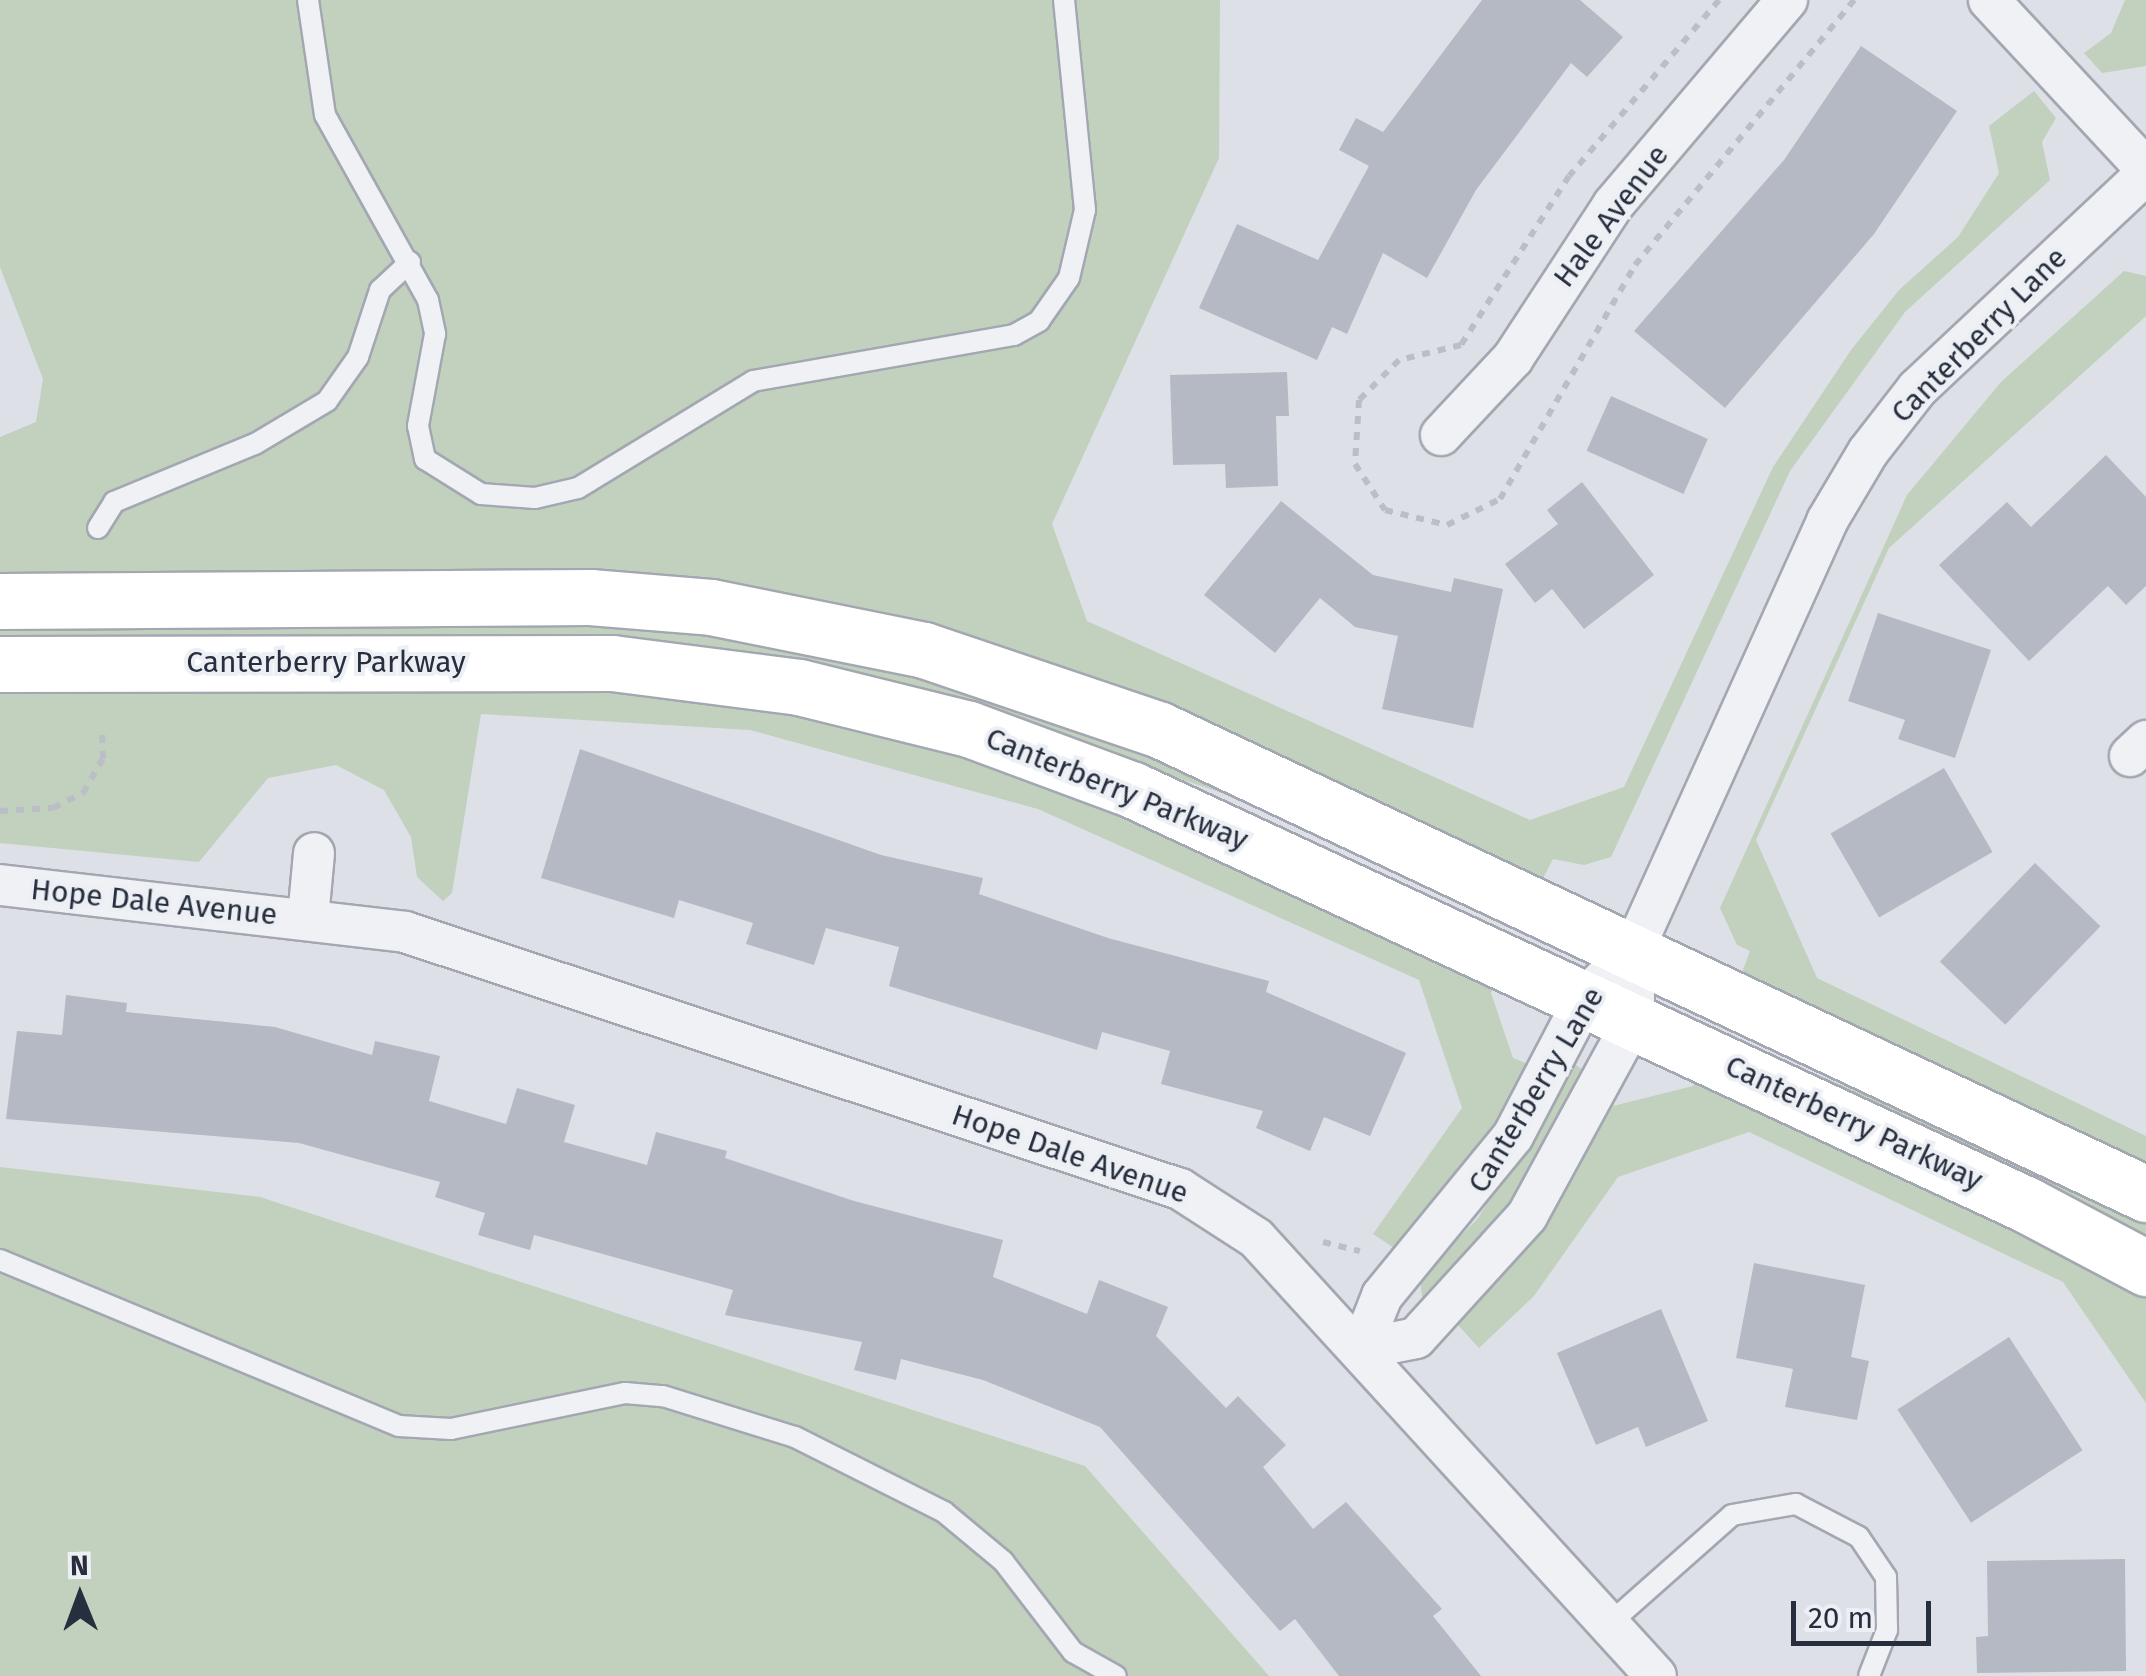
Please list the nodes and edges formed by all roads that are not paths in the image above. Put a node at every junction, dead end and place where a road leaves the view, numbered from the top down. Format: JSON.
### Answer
{"nodes":[{"id":1,"x":308,"y":0,"type":"edge"},
{"id":2,"x":1064,"y":0,"type":"edge"},
{"id":3,"x":1787,"y":0,"type":"edge"},
{"id":4,"x":1989,"y":0,"type":"edge"},
{"id":5,"x":2146,"y":172,"type":"edge"},
{"id":6,"x":410,"y":262,"type":"junction"},
{"id":7,"x":1440,"y":436,"type":"dead end"},
{"id":8,"x":98,"y":528,"type":"dead end"},
{"id":9,"x":0,"y":600,"type":"edge"},
{"id":10,"x":0,"y":664,"type":"edge"},
{"id":11,"x":314,"y":853,"type":"dead end"},
{"id":12,"x":0,"y":885,"type":"edge"},
{"id":13,"x":308,"y":918,"type":"junction"},
{"id":14,"x":1634,"y":949,"type":"junction"},
{"id":15,"x":1585,"y":998,"type":"junction"},
{"id":16,"x":1634,"y":1020,"type":"junction"},
{"id":17,"x":2146,"y":1194,"type":"edge"},
{"id":18,"x":0,"y":1260,"type":"edge"},
{"id":19,"x":2146,"y":1268,"type":"edge"},
{"id":20,"x":1361,"y":1349,"type":"junction"},
{"id":21,"x":1608,"y":1624,"type":"junction"},
{"id":22,"x":1116,"y":1676,"type":"edge"},
{"id":23,"x":1656,"y":1676,"type":"edge"},
{"id":24,"x":1869,"y":1676,"type":"edge"}],
"edges":[{"from":1,"to":6,"type":"lane"},
{"from":2,"to":6,"type":"lane"},
{"from":3,"to":7,"type":"street","name":"Hale Avenue"},
{"from":4,"to":5,"type":"street"},
{"from":5,"to":14,"type":"street","name":"Canterberry Lane"},
{"from":6,"to":8,"type":"lane"},
{"from":9,"to":14,"type":"street"},
{"from":10,"to":15,"type":"street","name":"Canterberry Parkway"},
{"from":11,"to":13,"type":"street","name":"Hope Dale Avenue"},
{"from":12,"to":13,"type":"street","name":"Hope Dale Avenue"},
{"from":13,"to":20,"type":"street","name":"Hope Dale Avenue"},
{"from":14,"to":15,"type":"street","name":"Canterberry Lane"},
{"from":14,"to":16,"type":"street","name":"Canterberry Lane"},
{"from":14,"to":17,"type":"street"},
{"from":15,"to":16,"type":"street","name":"Canterberry Parkway"},
{"from":15,"to":20,"type":"street","name":"Canterberry Lane"},
{"from":16,"to":19,"type":"street","name":"Canterberry Parkway"},
{"from":16,"to":20,"type":"street","name":"Canterberry Lane"},
{"from":18,"to":22,"type":"lane"},
{"from":20,"to":21,"type":"street","name":"Hope Dale Avenue"},
{"from":21,"to":23,"type":"street","name":"Hope Dale Avenue"},
{"from":21,"to":24,"type":"lane"}]}
